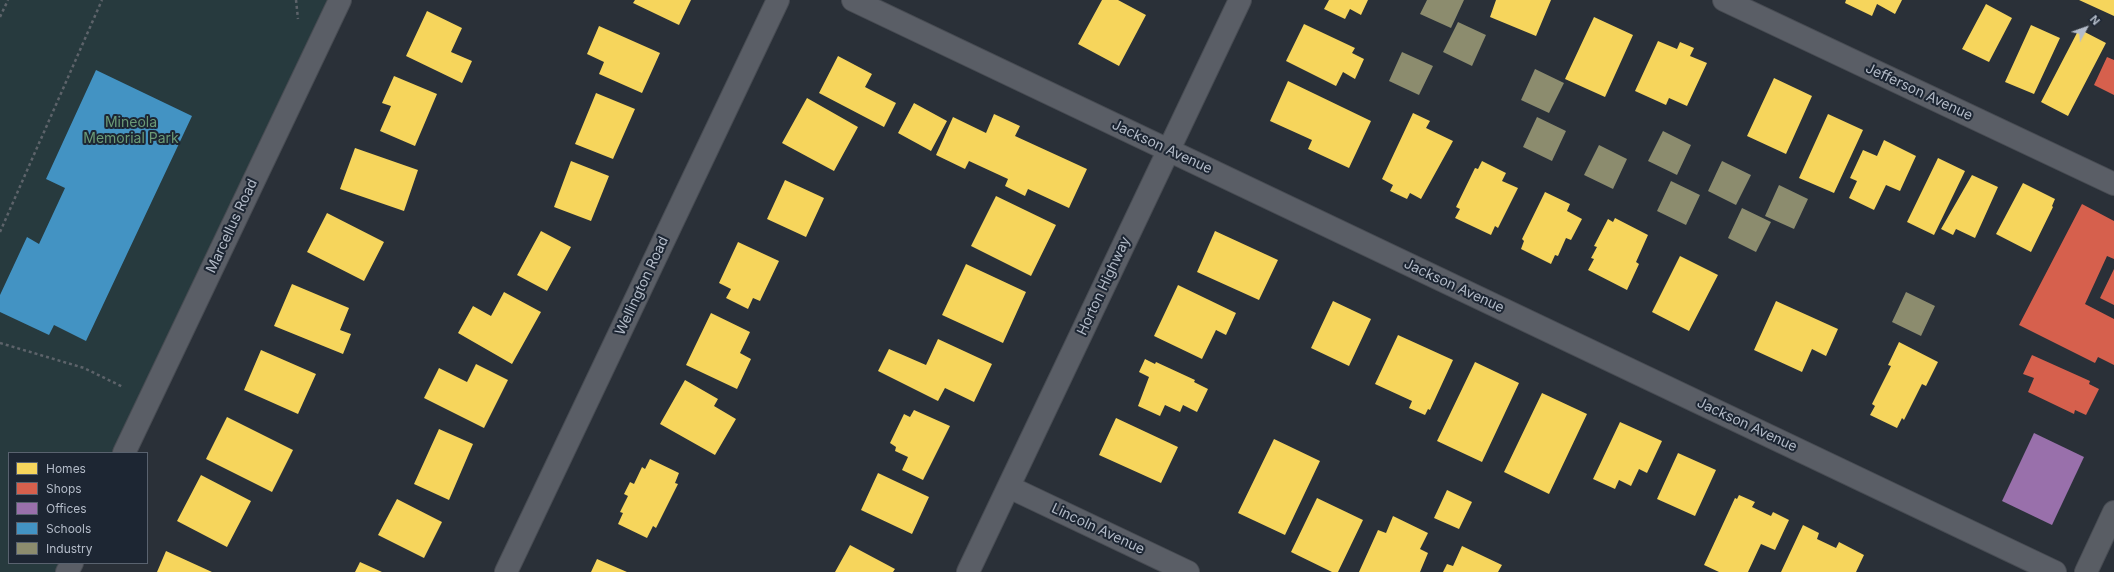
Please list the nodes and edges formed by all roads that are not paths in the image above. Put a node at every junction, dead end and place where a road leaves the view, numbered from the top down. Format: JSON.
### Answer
{"nodes":[{"id":1,"x":340,"y":0,"type":"edge"},
{"id":2,"x":778,"y":0,"type":"edge"},
{"id":3,"x":853,"y":0,"type":"edge"},
{"id":4,"x":1240,"y":0,"type":"edge"},
{"id":5,"x":1724,"y":0,"type":"edge"},
{"id":6,"x":1169,"y":150,"type":"junction"},
{"id":7,"x":2114,"y":184,"type":"edge"},
{"id":8,"x":124,"y":452,"type":"edge"},
{"id":9,"x":1009,"y":487,"type":"junction"},
{"id":10,"x":2114,"y":512,"type":"edge"},
{"id":11,"x":506,"y":572,"type":"edge"},
{"id":12,"x":968,"y":572,"type":"edge"},
{"id":13,"x":1188,"y":572,"type":"edge"},
{"id":14,"x":2055,"y":572,"type":"edge"},
{"id":15,"x":2086,"y":572,"type":"edge"}],
"edges":[{"from":1,"to":8,"type":"street","name":"Marcellus Road"},
{"from":2,"to":11,"type":"street","name":"Wellington Road"},
{"from":3,"to":6,"type":"street","name":"Jackson Avenue"},
{"from":4,"to":6,"type":"street","name":"Horton Highway"},
{"from":5,"to":7,"type":"street","name":"Jefferson Avenue"},
{"from":6,"to":9,"type":"street","name":"Horton Highway"},
{"from":6,"to":14,"type":"street","name":"Jackson Avenue"},
{"from":9,"to":12,"type":"street","name":"Horton Highway"},
{"from":9,"to":13,"type":"street","name":"Lincoln Avenue"},
{"from":10,"to":15,"type":"main road"}]}
